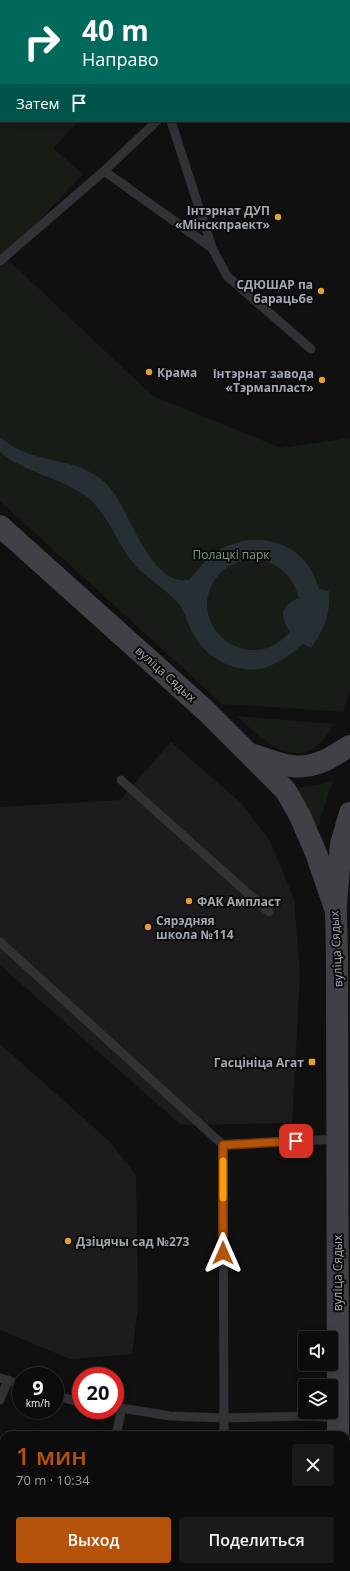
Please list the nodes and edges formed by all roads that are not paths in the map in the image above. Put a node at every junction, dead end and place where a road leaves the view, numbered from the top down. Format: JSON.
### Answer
{"nodes":[{"id":1,"x":156,"y":122,"type":"edge"},
{"id":2,"x":171,"y":122,"type":"edge"},
{"id":3,"x":104,"y":171,"type":"junction"},
{"id":4,"x":212,"y":248,"type":"junction"},
{"id":5,"x":0,"y":261,"type":"edge"},
{"id":6,"x":312,"y":349,"type":"dead end"},
{"id":7,"x":0,"y":526,"type":"edge"},
{"id":8,"x":350,"y":746,"type":"edge"},
{"id":9,"x":251,"y":754,"type":"junction"},
{"id":10,"x":121,"y":780,"type":"dead end"},
{"id":11,"x":350,"y":812,"type":"edge"},
{"id":12,"x":336,"y":911,"type":"junction"},
{"id":13,"x":269,"y":912,"type":"dead end"},
{"id":14,"x":0,"y":942,"type":"edge"},
{"id":15,"x":337,"y":1139,"type":"junction"},
{"id":16,"x":223,"y":1145,"type":"junction"},
{"id":17,"x":4,"y":1379,"type":"edge"},
{"id":18,"x":0,"y":1400,"type":"edge"},
{"id":19,"x":124,"y":1409,"type":"edge"},
{"id":20,"x":224,"y":1418,"type":"junction"},
{"id":21,"x":117,"y":1419,"type":"edge"},
{"id":22,"x":338,"y":1427,"type":"edge"},
{"id":23,"x":116,"y":1431,"type":"edge"},
{"id":24,"x":224,"y":1431,"type":"edge"}],
"edges":[{"from":1,"to":3,"type":"lane"},
{"from":2,"to":4,"type":"lane"},
{"from":3,"to":4,"type":"lane"},
{"from":3,"to":5,"type":"lane"},
{"from":4,"to":6,"type":"lane"},
{"from":7,"to":9,"type":"main road","name":"вуліца Сядых"},
{"from":8,"to":9,"type":"main road"},
{"from":9,"to":12,"type":"main road","name":"вуліца Сядых"},
{"from":10,"to":13,"type":"lane"},
{"from":11,"to":12,"type":"main road"},
{"from":12,"to":15,"type":"main road","name":"вуліца Сядых"},
{"from":14,"to":16,"type":"lane"},
{"from":15,"to":16,"type":"lane"},
{"from":15,"to":22,"type":"main road","name":"вуліца Сядых"},
{"from":16,"to":20,"type":"lane"},
{"from":17,"to":18,"type":"lane"},
{"from":19,"to":20,"type":"lane"},
{"from":20,"to":22,"type":"lane"},
{"from":20,"to":24,"type":"lane"},
{"from":21,"to":23,"type":"lane"}]}
